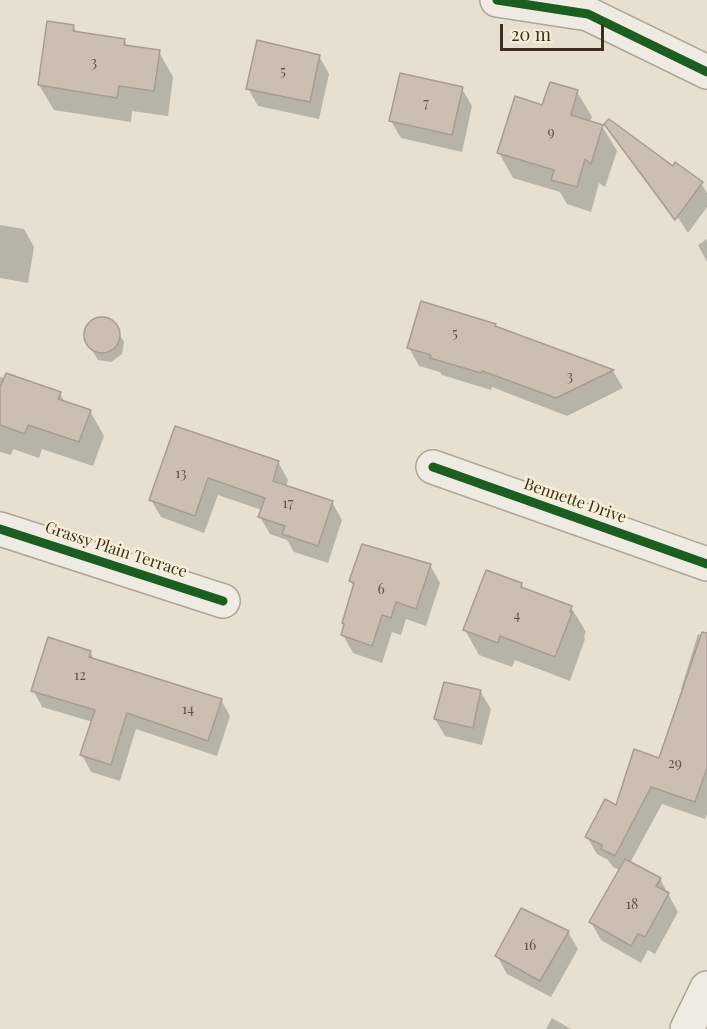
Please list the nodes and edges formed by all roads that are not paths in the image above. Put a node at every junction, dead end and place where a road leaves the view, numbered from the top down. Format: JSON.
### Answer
{"nodes":[{"id":1,"x":497,"y":0,"type":"edge"},
{"id":2,"x":707,"y":72,"type":"edge"},
{"id":3,"x":433,"y":467,"type":"dead end"},
{"id":4,"x":0,"y":529,"type":"edge"},
{"id":5,"x":707,"y":564,"type":"edge"},
{"id":6,"x":223,"y":601,"type":"dead end"},
{"id":7,"x":707,"y":988,"type":"edge"},
{"id":8,"x":687,"y":1029,"type":"edge"}],
"edges":[{"from":1,"to":2,"type":"street"},
{"from":3,"to":5,"type":"street","name":"Bennette Drive"},
{"from":4,"to":6,"type":"street","name":"Grassy Plain Terrace"},
{"from":7,"to":8,"type":"street"}]}
